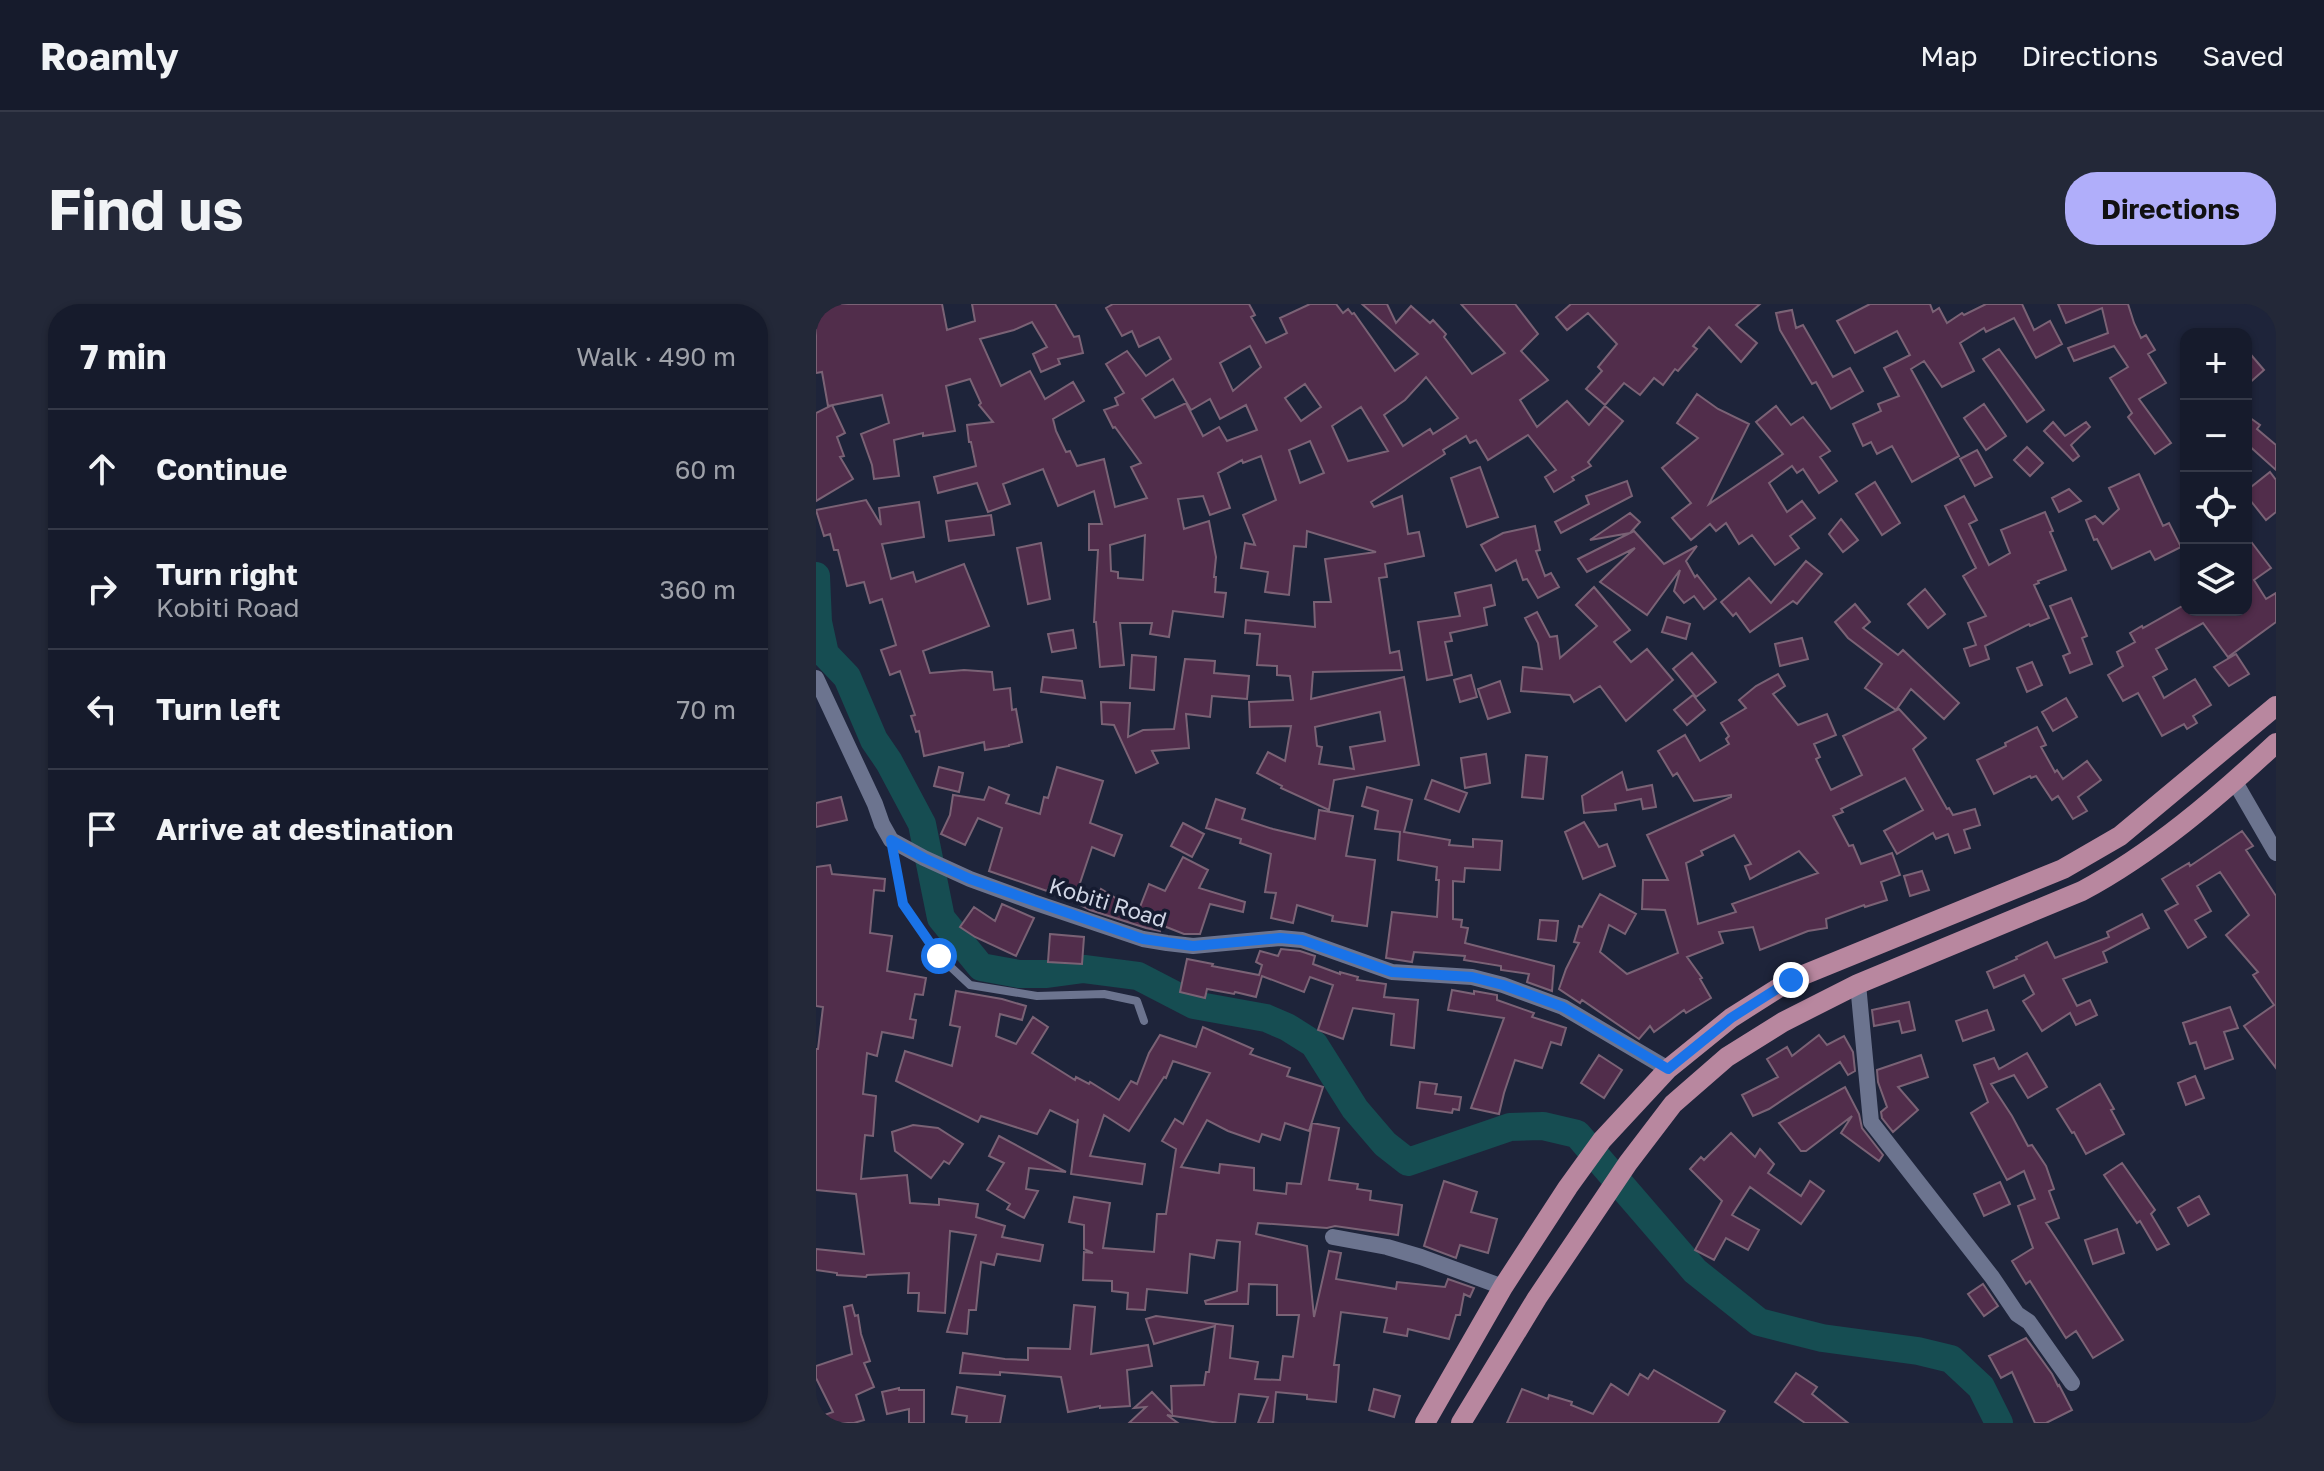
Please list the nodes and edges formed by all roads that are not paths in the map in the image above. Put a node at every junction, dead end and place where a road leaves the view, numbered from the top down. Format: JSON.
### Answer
{"nodes":[{"id":1,"x":816,"y":678,"type":"edge"},
{"id":2,"x":2276,"y":706,"type":"edge"},
{"id":3,"x":2276,"y":743,"type":"edge"},
{"id":4,"x":2235,"y":782,"type":"junction"},
{"id":5,"x":891,"y":840,"type":"junction"},
{"id":6,"x":2276,"y":853,"type":"edge"},
{"id":7,"x":1858,"y":984,"type":"junction"},
{"id":8,"x":1144,"y":1021,"type":"dead end"},
{"id":9,"x":1668,"y":1069,"type":"junction"},
{"id":10,"x":1333,"y":1237,"type":"dead end"},
{"id":11,"x":1503,"y":1287,"type":"junction"},
{"id":12,"x":2072,"y":1383,"type":"dead end"},
{"id":13,"x":1425,"y":1423,"type":"edge"},
{"id":14,"x":1461,"y":1423,"type":"edge"}],
"edges":[{"from":1,"to":5,"type":"street"},
{"from":2,"to":9,"type":"main road"},
{"from":3,"to":4,"type":"main road"},
{"from":4,"to":6,"type":"street"},
{"from":4,"to":7,"type":"main road"},
{"from":5,"to":8,"type":"lane"},
{"from":5,"to":9,"type":"street","name":"Kobiti Road"},
{"from":7,"to":12,"type":"street"},
{"from":7,"to":14,"type":"main road"},
{"from":9,"to":11,"type":"main road"},
{"from":10,"to":11,"type":"street"},
{"from":11,"to":13,"type":"main road"}]}
